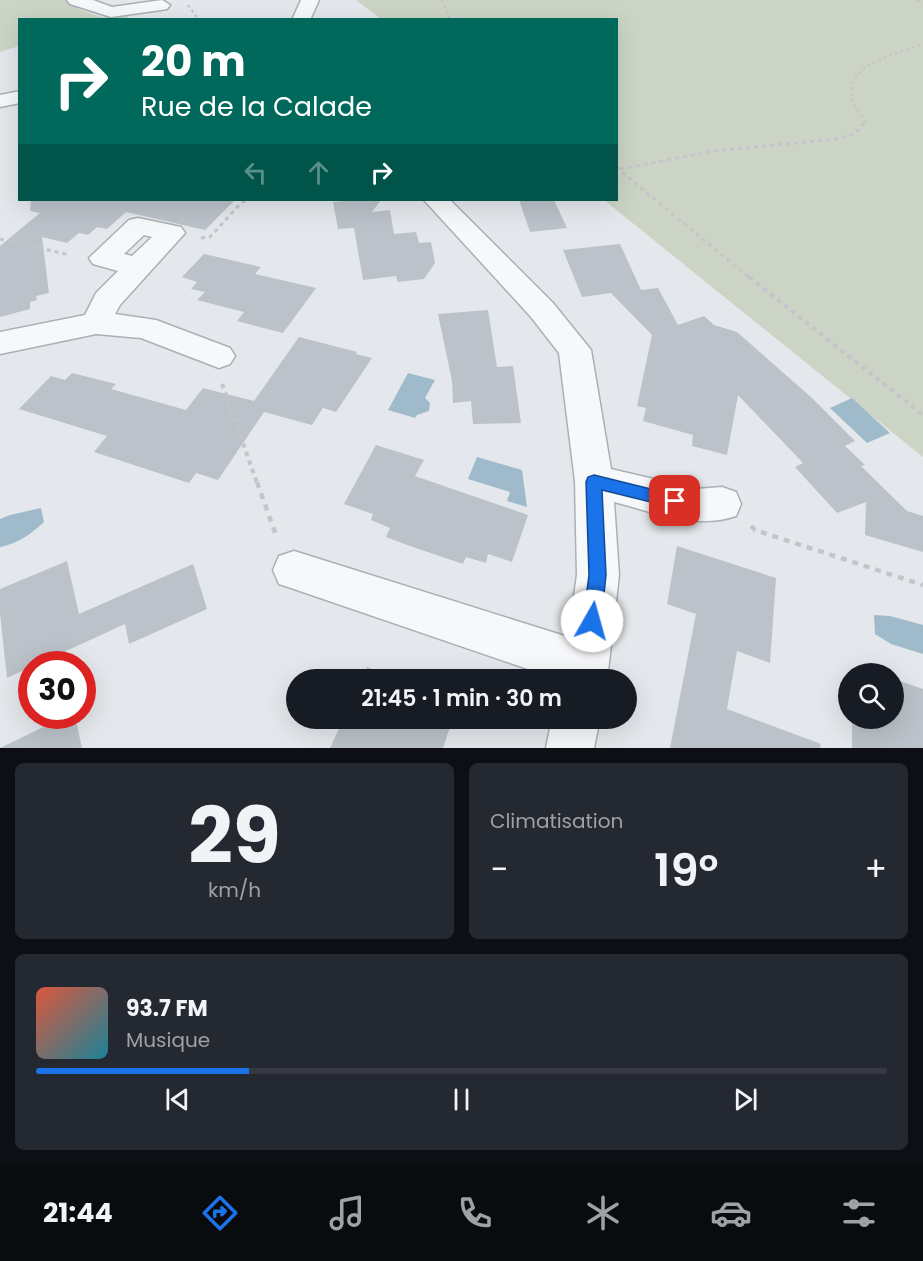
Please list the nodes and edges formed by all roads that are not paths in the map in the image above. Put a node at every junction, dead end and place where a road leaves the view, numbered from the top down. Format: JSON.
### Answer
{"nodes":[{"id":1,"x":76,"y":0,"type":"edge"},
{"id":2,"x":310,"y":0,"type":"edge"},
{"id":3,"x":161,"y":5,"type":"dead end"},
{"id":4,"x":303,"y":18,"type":"edge"},
{"id":5,"x":18,"y":97,"type":"edge"},
{"id":6,"x":0,"y":100,"type":"edge"},
{"id":7,"x":437,"y":201,"type":"edge"},
{"id":8,"x":138,"y":267,"type":"junction"},
{"id":9,"x":96,"y":323,"type":"junction"},
{"id":10,"x":0,"y":343,"type":"edge"},
{"id":11,"x":219,"y":356,"type":"road end"},
{"id":12,"x":594,"y":482,"type":"junction"},
{"id":13,"x":722,"y":504,"type":"road end"},
{"id":14,"x":294,"y":570,"type":"road end"},
{"id":15,"x":575,"y":669,"type":"edge"},
{"id":16,"x":586,"y":669,"type":"edge"},
{"id":17,"x":574,"y":729,"type":"edge"},
{"id":18,"x":570,"y":748,"type":"edge"}],
"edges":[{"from":1,"to":3,"type":"street"},
{"from":2,"to":4,"type":"street"},
{"from":5,"to":6,"type":"street"},
{"from":7,"to":12,"type":"street"},
{"from":8,"to":8,"type":"street"},
{"from":8,"to":9,"type":"street"},
{"from":9,"to":10,"type":"street"},
{"from":9,"to":11,"type":"street"},
{"from":12,"to":13,"type":"street"},
{"from":12,"to":16,"type":"street"},
{"from":14,"to":15,"type":"street"},
{"from":17,"to":18,"type":"street"}]}
